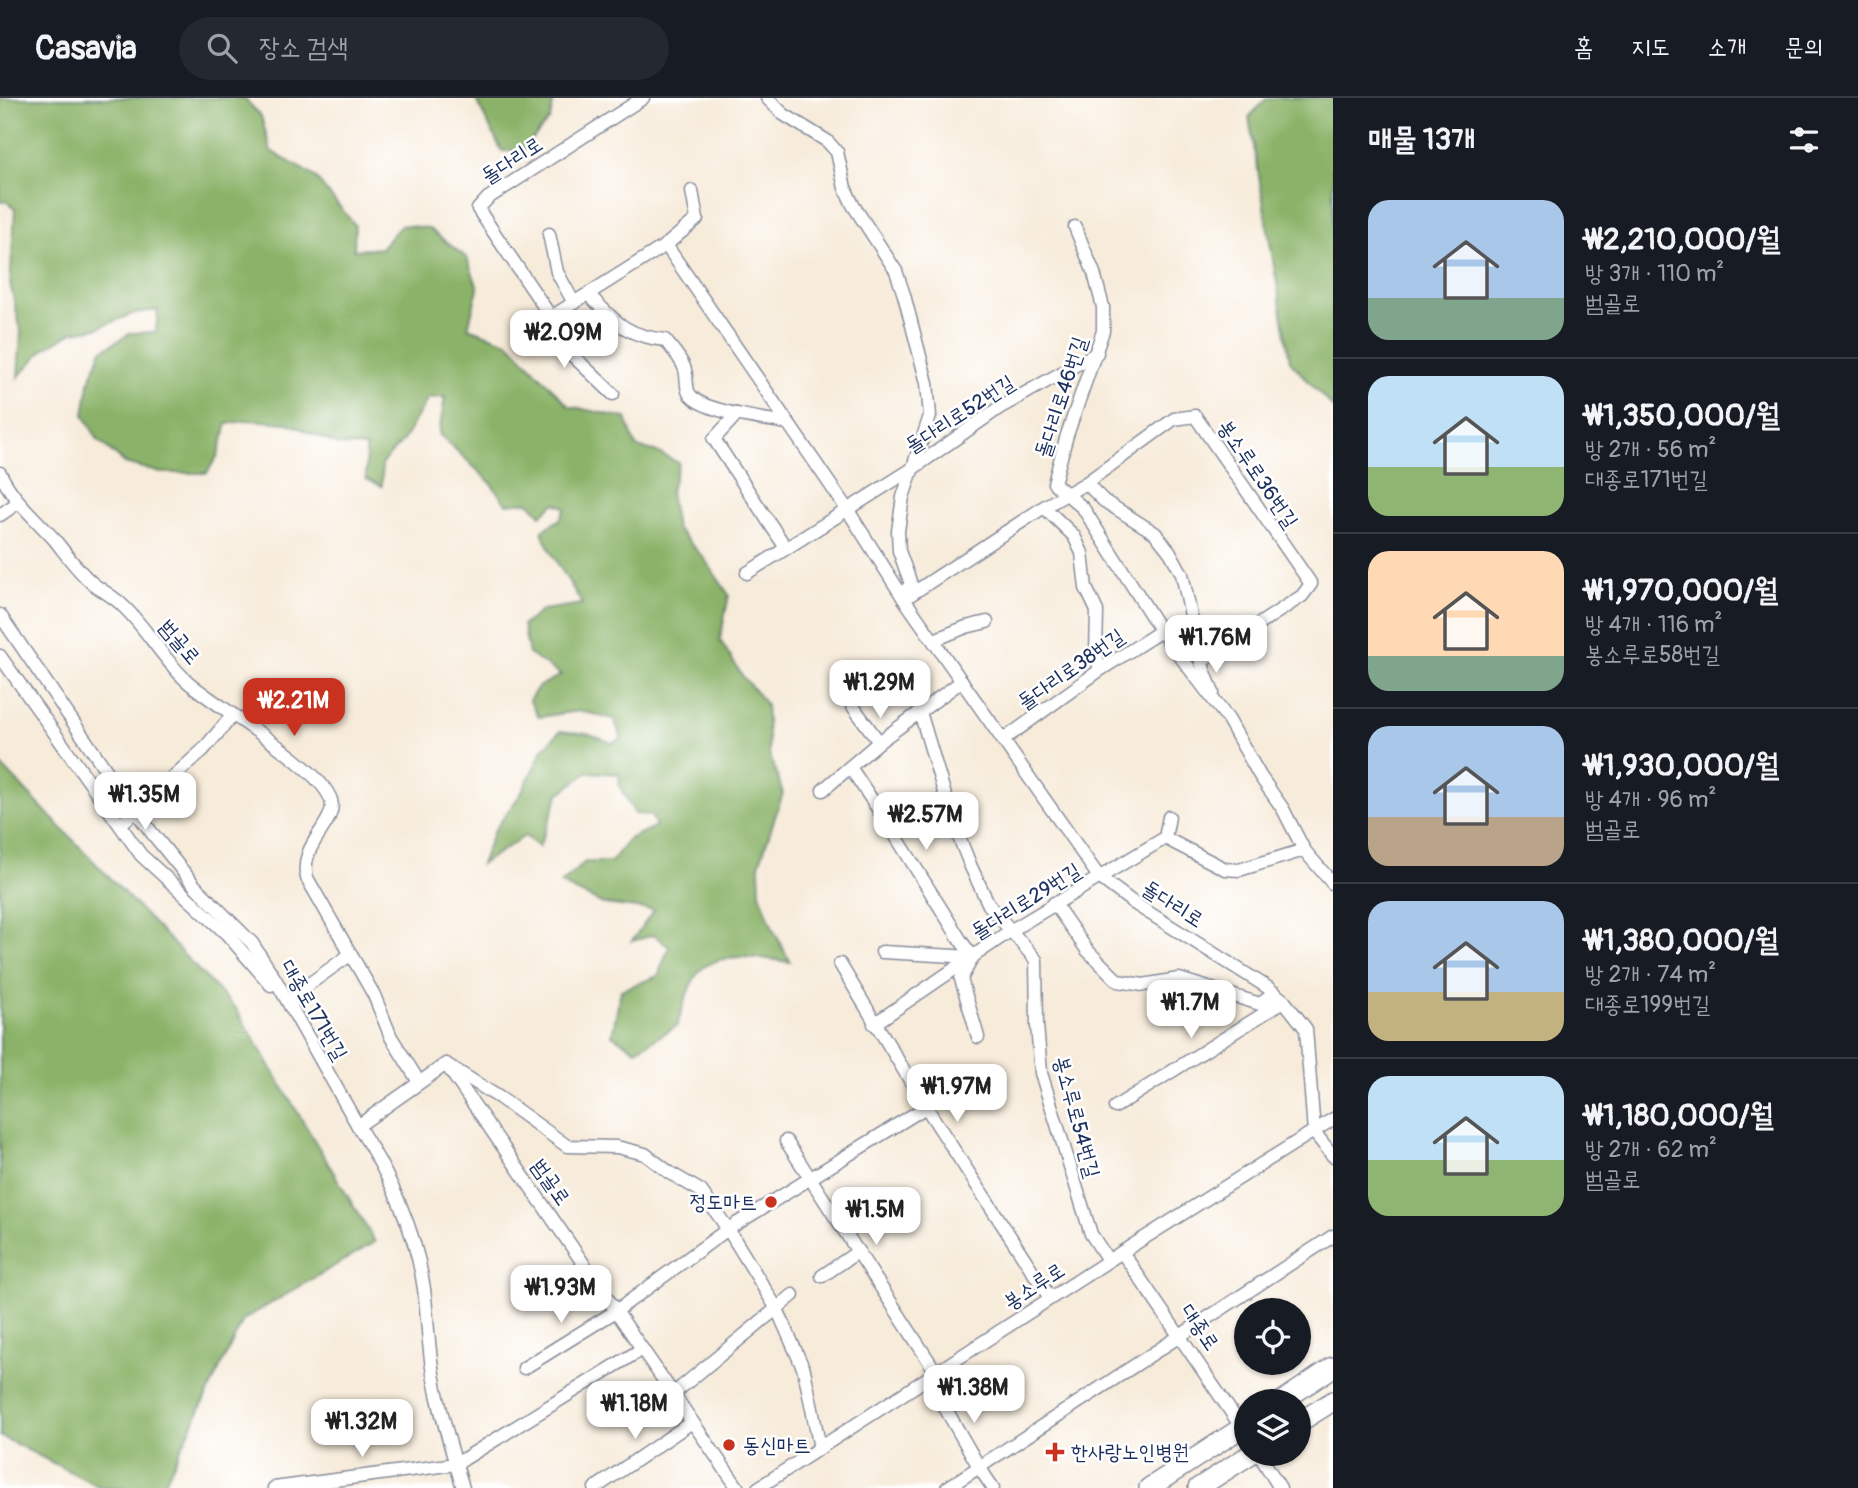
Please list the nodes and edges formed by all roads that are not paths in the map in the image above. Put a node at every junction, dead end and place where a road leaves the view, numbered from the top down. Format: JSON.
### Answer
{"nodes":[{"id":1,"x":643,"y":98,"type":"edge"},
{"id":2,"x":766,"y":98,"type":"edge"},
{"id":3,"x":692,"y":191,"type":"dead end"},
{"id":4,"x":1074,"y":227,"type":"dead end"},
{"id":5,"x":549,"y":234,"type":"dead end"},
{"id":6,"x":666,"y":245,"type":"junction"},
{"id":7,"x":589,"y":295,"type":"junction"},
{"id":8,"x":574,"y":303,"type":"junction"},
{"id":9,"x":551,"y":317,"type":"junction"},
{"id":10,"x":1097,"y":353,"type":"junction"},
{"id":11,"x":613,"y":394,"type":"dead end"},
{"id":12,"x":737,"y":414,"type":"junction"},
{"id":13,"x":788,"y":422,"type":"junction"},
{"id":14,"x":912,"y":469,"type":"junction"},
{"id":15,"x":0,"y":473,"type":"edge"},
{"id":16,"x":1086,"y":483,"type":"junction"},
{"id":17,"x":1067,"y":494,"type":"junction"},
{"id":18,"x":19,"y":502,"type":"junction"},
{"id":19,"x":1044,"y":507,"type":"junction"},
{"id":20,"x":847,"y":509,"type":"junction"},
{"id":21,"x":0,"y":516,"type":"edge"},
{"id":22,"x":786,"y":548,"type":"junction"},
{"id":23,"x":747,"y":573,"type":"dead end"},
{"id":24,"x":903,"y":597,"type":"junction"},
{"id":25,"x":0,"y":615,"type":"edge"},
{"id":26,"x":987,"y":622,"type":"dead end"},
{"id":27,"x":1161,"y":631,"type":"junction"},
{"id":28,"x":934,"y":640,"type":"junction"},
{"id":29,"x":0,"y":656,"type":"edge"},
{"id":30,"x":1202,"y":662,"type":"junction"},
{"id":31,"x":1100,"y":670,"type":"junction"},
{"id":32,"x":840,"y":679,"type":"dead end"},
{"id":33,"x":962,"y":681,"type":"junction"},
{"id":34,"x":1214,"y":698,"type":"junction"},
{"id":35,"x":919,"y":712,"type":"junction"},
{"id":36,"x":233,"y":715,"type":"junction"},
{"id":37,"x":1003,"y":740,"type":"junction"},
{"id":38,"x":879,"y":742,"type":"junction"},
{"id":39,"x":850,"y":767,"type":"junction"},
{"id":40,"x":823,"y":790,"type":"dead end"},
{"id":41,"x":136,"y":811,"type":"junction"},
{"id":42,"x":1169,"y":817,"type":"dead end"},
{"id":43,"x":120,"y":825,"type":"junction"},
{"id":44,"x":1166,"y":838,"type":"junction"},
{"id":45,"x":1304,"y":850,"type":"junction"},
{"id":46,"x":1099,"y":877,"type":"junction"},
{"id":47,"x":1333,"y":884,"type":"edge"},
{"id":48,"x":1054,"y":904,"type":"junction"},
{"id":49,"x":1010,"y":931,"type":"junction"},
{"id":50,"x":882,"y":952,"type":"dead end"},
{"id":51,"x":351,"y":954,"type":"junction"},
{"id":52,"x":973,"y":957,"type":"junction"},
{"id":53,"x":840,"y":964,"type":"dead end"},
{"id":54,"x":1280,"y":997,"type":"junction"},
{"id":55,"x":290,"y":1006,"type":"junction"},
{"id":56,"x":874,"y":1024,"type":"junction"},
{"id":57,"x":978,"y":1037,"type":"dead end"},
{"id":58,"x":446,"y":1064,"type":"junction"},
{"id":59,"x":419,"y":1082,"type":"junction"},
{"id":60,"x":926,"y":1107,"type":"junction"},
{"id":61,"x":1115,"y":1107,"type":"dead end"},
{"id":62,"x":1333,"y":1119,"type":"edge"},
{"id":63,"x":358,"y":1126,"type":"junction"},
{"id":64,"x":1314,"y":1132,"type":"junction"},
{"id":65,"x":786,"y":1141,"type":"dead end"},
{"id":66,"x":1333,"y":1156,"type":"edge"},
{"id":67,"x":811,"y":1179,"type":"junction"},
{"id":68,"x":728,"y":1229,"type":"junction"},
{"id":69,"x":1333,"y":1236,"type":"edge"},
{"id":70,"x":859,"y":1251,"type":"junction"},
{"id":71,"x":1122,"y":1252,"type":"junction"},
{"id":72,"x":1108,"y":1260,"type":"junction"},
{"id":73,"x":822,"y":1276,"type":"dead end"},
{"id":74,"x":793,"y":1295,"type":"dead end"},
{"id":75,"x":1050,"y":1298,"type":"junction"},
{"id":76,"x":777,"y":1309,"type":"junction"},
{"id":77,"x":616,"y":1311,"type":"junction"},
{"id":78,"x":1179,"y":1336,"type":"junction"},
{"id":79,"x":642,"y":1349,"type":"junction"},
{"id":80,"x":524,"y":1367,"type":"dead end"},
{"id":81,"x":1333,"y":1367,"type":"edge"},
{"id":82,"x":932,"y":1375,"type":"junction"},
{"id":83,"x":1300,"y":1389,"type":"edge"},
{"id":84,"x":673,"y":1394,"type":"junction"},
{"id":85,"x":1333,"y":1401,"type":"edge"},
{"id":86,"x":1234,"y":1413,"type":"edge"},
{"id":87,"x":1311,"y":1415,"type":"edge"},
{"id":88,"x":692,"y":1422,"type":"junction"},
{"id":89,"x":1234,"y":1433,"type":"edge"},
{"id":90,"x":820,"y":1448,"type":"junction"},
{"id":91,"x":456,"y":1464,"type":"junction"},
{"id":92,"x":1234,"y":1465,"type":"edge"},
{"id":93,"x":1266,"y":1466,"type":"edge"},
{"id":94,"x":979,"y":1468,"type":"junction"},
{"id":95,"x":313,"y":1485,"type":"edge"},
{"id":96,"x":274,"y":1488,"type":"edge"},
{"id":97,"x":463,"y":1488,"type":"edge"},
{"id":98,"x":595,"y":1488,"type":"edge"},
{"id":99,"x":738,"y":1488,"type":"edge"},
{"id":100,"x":758,"y":1488,"type":"edge"},
{"id":101,"x":947,"y":1488,"type":"edge"},
{"id":102,"x":993,"y":1488,"type":"edge"},
{"id":103,"x":1149,"y":1488,"type":"edge"},
{"id":104,"x":1198,"y":1488,"type":"edge"},
{"id":105,"x":1280,"y":1488,"type":"edge"}],
"edges":[{"from":1,"to":9,"type":"street","name":"돌다리로"},
{"from":2,"to":14,"type":"street"},
{"from":3,"to":6,"type":"street"},
{"from":4,"to":10,"type":"street","name":"돌다리로46번길"},
{"from":5,"to":8,"type":"street"},
{"from":6,"to":7,"type":"street"},
{"from":6,"to":13,"type":"street","name":"돌다리로"},
{"from":7,"to":8,"type":"street"},
{"from":7,"to":12,"type":"street"},
{"from":8,"to":9,"type":"street"},
{"from":9,"to":11,"type":"street","name":"돌다리로"},
{"from":10,"to":14,"type":"street","name":"돌다리로52번길"},
{"from":10,"to":17,"type":"street","name":"돌다리로46번길"},
{"from":12,"to":13,"type":"street"},
{"from":12,"to":22,"type":"street"},
{"from":13,"to":20,"type":"street","name":"돌다리로"},
{"from":14,"to":20,"type":"street","name":"돌다리로52번길"},
{"from":14,"to":24,"type":"street"},
{"from":15,"to":18,"type":"street","name":"범골로"},
{"from":16,"to":17,"type":"street"},
{"from":16,"to":30,"type":"street"},
{"from":16,"to":30,"type":"street","name":"봉소루로36번길"},
{"from":17,"to":19,"type":"street"},
{"from":17,"to":27,"type":"street"},
{"from":18,"to":21,"type":"street"},
{"from":18,"to":36,"type":"street","name":"범골로"},
{"from":19,"to":24,"type":"street"},
{"from":19,"to":31,"type":"street"},
{"from":20,"to":22,"type":"street"},
{"from":20,"to":24,"type":"street","name":"돌다리로"},
{"from":22,"to":23,"type":"street"},
{"from":24,"to":28,"type":"street","name":"돌다리로"},
{"from":25,"to":41,"type":"street","name":"대종로171번길"},
{"from":26,"to":28,"type":"street"},
{"from":27,"to":31,"type":"street","name":"돌다리로38번길"},
{"from":27,"to":34,"type":"street"},
{"from":28,"to":33,"type":"street","name":"돌다리로"},
{"from":29,"to":43,"type":"street"},
{"from":30,"to":34,"type":"street"},
{"from":31,"to":37,"type":"street","name":"돌다리로38번길"},
{"from":32,"to":38,"type":"street"},
{"from":33,"to":35,"type":"street"},
{"from":33,"to":37,"type":"street","name":"돌다리로"},
{"from":34,"to":45,"type":"street"},
{"from":35,"to":38,"type":"street"},
{"from":35,"to":49,"type":"street","name":"봉소루로54번길"},
{"from":36,"to":41,"type":"street"},
{"from":36,"to":51,"type":"street","name":"범골로"},
{"from":37,"to":46,"type":"street","name":"돌다리로"},
{"from":38,"to":39,"type":"street"},
{"from":39,"to":40,"type":"street"},
{"from":39,"to":52,"type":"street","name":"돌다리로29번길"},
{"from":41,"to":43,"type":"street"},
{"from":41,"to":55,"type":"street","name":"대종로171번길"},
{"from":42,"to":44,"type":"street"},
{"from":43,"to":55,"type":"street"},
{"from":44,"to":45,"type":"street"},
{"from":44,"to":46,"type":"street","name":"돌다리로29번길"},
{"from":45,"to":47,"type":"street"},
{"from":46,"to":48,"type":"street","name":"돌다리로29번길"},
{"from":46,"to":54,"type":"street","name":"돌다리로"},
{"from":48,"to":49,"type":"street","name":"돌다리로29번길"},
{"from":48,"to":54,"type":"street"},
{"from":49,"to":52,"type":"street","name":"돌다리로29번길"},
{"from":49,"to":72,"type":"street","name":"봉소루로54번길"},
{"from":50,"to":52,"type":"street"},
{"from":51,"to":55,"type":"street"},
{"from":51,"to":59,"type":"street","name":"범골로"},
{"from":52,"to":56,"type":"street","name":"돌다리로29번길"},
{"from":52,"to":57,"type":"street","name":"돌다리로29번길"},
{"from":53,"to":56,"type":"street"},
{"from":54,"to":61,"type":"street"},
{"from":54,"to":64,"type":"street","name":"돌다리로"},
{"from":55,"to":63,"type":"street","name":"대종로171번길"},
{"from":56,"to":60,"type":"street"},
{"from":58,"to":59,"type":"street"},
{"from":58,"to":68,"type":"street"},
{"from":58,"to":77,"type":"street","name":"범골로"},
{"from":59,"to":63,"type":"street"},
{"from":60,"to":67,"type":"street"},
{"from":60,"to":75,"type":"street"},
{"from":62,"to":64,"type":"street","name":"봉소루로"},
{"from":63,"to":91,"type":"street","name":"대종로171번길"},
{"from":64,"to":66,"type":"street"},
{"from":64,"to":71,"type":"street","name":"봉소루로"},
{"from":65,"to":67,"type":"street"},
{"from":67,"to":68,"type":"street"},
{"from":67,"to":70,"type":"street"},
{"from":68,"to":76,"type":"street"},
{"from":68,"to":77,"type":"street"},
{"from":69,"to":78,"type":"street"},
{"from":70,"to":73,"type":"street"},
{"from":70,"to":82,"type":"street"},
{"from":71,"to":72,"type":"street","name":"봉소루로"},
{"from":71,"to":78,"type":"street","name":"대종로"},
{"from":72,"to":75,"type":"street","name":"봉소루로"},
{"from":74,"to":76,"type":"street"},
{"from":75,"to":82,"type":"street","name":"봉소루로"},
{"from":76,"to":84,"type":"street"},
{"from":76,"to":90,"type":"street"},
{"from":77,"to":79,"type":"street","name":"범골로"},
{"from":77,"to":80,"type":"street"},
{"from":78,"to":86,"type":"street","name":"대종로"},
{"from":78,"to":94,"type":"street"},
{"from":79,"to":84,"type":"street","name":"범골로"},
{"from":79,"to":91,"type":"street"},
{"from":81,"to":83,"type":"main road"},
{"from":82,"to":90,"type":"street","name":"봉소루로"},
{"from":82,"to":94,"type":"street"},
{"from":84,"to":88,"type":"street","name":"범골로"},
{"from":85,"to":87,"type":"main road"},
{"from":88,"to":98,"type":"street"},
{"from":88,"to":99,"type":"street","name":"범골로"},
{"from":89,"to":103,"type":"main road","name":"대종로"},
{"from":90,"to":100,"type":"street","name":"봉소루로"},
{"from":91,"to":95,"type":"street"},
{"from":91,"to":97,"type":"street","name":"대종로171번길"},
{"from":92,"to":104,"type":"main road"},
{"from":93,"to":105,"type":"street"},
{"from":94,"to":101,"type":"street"},
{"from":94,"to":102,"type":"street"},
{"from":95,"to":96,"type":"street"}]}
